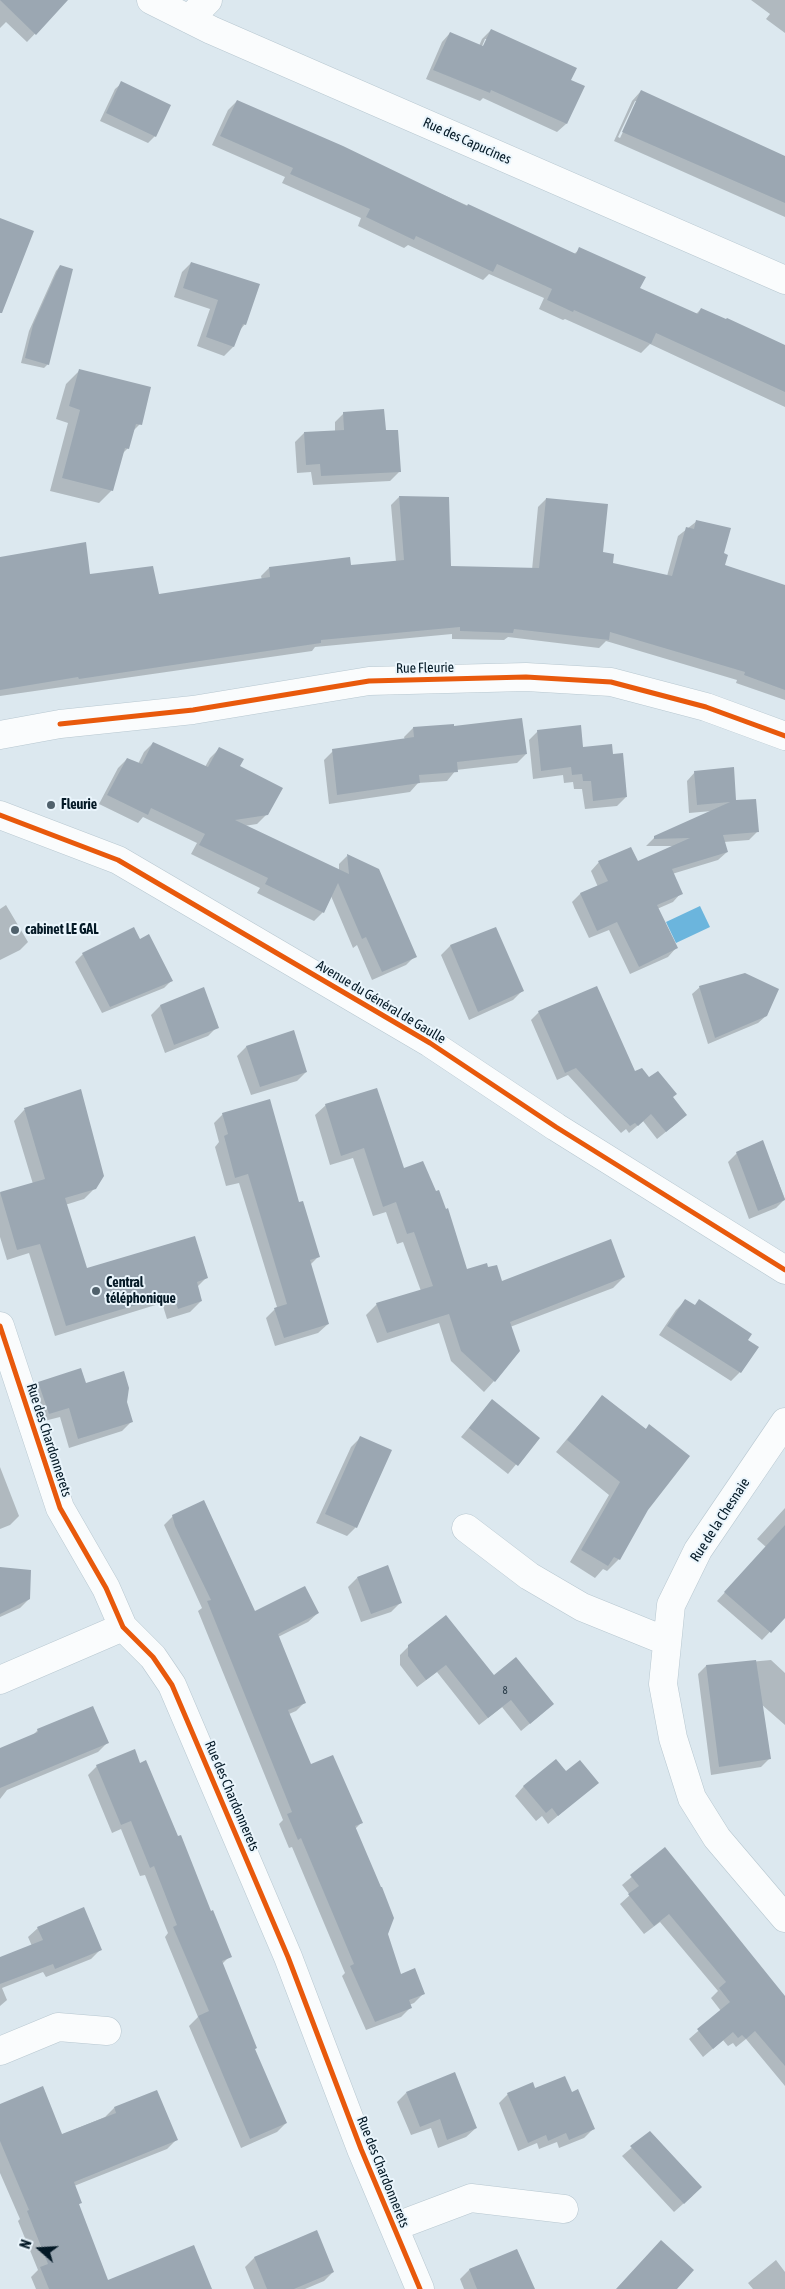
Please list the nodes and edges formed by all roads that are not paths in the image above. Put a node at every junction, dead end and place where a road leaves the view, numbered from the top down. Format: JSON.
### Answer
{"nodes":[{"id":1,"x":151,"y":0,"type":"edge"},
{"id":2,"x":208,"y":0,"type":"edge"},
{"id":3,"x":189,"y":19,"type":"junction"},
{"id":4,"x":785,"y":280,"type":"edge"},
{"id":5,"x":0,"y":735,"type":"edge"},
{"id":6,"x":785,"y":736,"type":"edge"},
{"id":7,"x":0,"y":815,"type":"edge"},
{"id":8,"x":785,"y":1270,"type":"edge"},
{"id":9,"x":0,"y":1326,"type":"edge"},
{"id":10,"x":785,"y":1422,"type":"edge"},
{"id":11,"x":466,"y":1528,"type":"dead end"},
{"id":12,"x":123,"y":1627,"type":"junction"},
{"id":13,"x":666,"y":1641,"type":"junction"},
{"id":14,"x":0,"y":1680,"type":"edge"},
{"id":15,"x":785,"y":1918,"type":"edge"},
{"id":16,"x":106,"y":2031,"type":"dead end"},
{"id":17,"x":0,"y":2051,"type":"edge"},
{"id":18,"x":564,"y":2209,"type":"dead end"},
{"id":19,"x":394,"y":2227,"type":"junction"},
{"id":20,"x":420,"y":2289,"type":"edge"}],
"edges":[{"from":1,"to":3,"type":"street","name":"Rue des Capucines"},
{"from":2,"to":3,"type":"street"},
{"from":3,"to":4,"type":"street","name":"Rue des Capucines"},
{"from":5,"to":6,"type":"street","name":"Rue Fleurie"},
{"from":7,"to":8,"type":"street","name":"Avenue du Général de Gaulle"},
{"from":9,"to":12,"type":"street","name":"Rue des Chardonnerets"},
{"from":10,"to":13,"type":"street","name":"Rue de la Chesnaie"},
{"from":11,"to":13,"type":"street"},
{"from":12,"to":14,"type":"street"},
{"from":12,"to":19,"type":"street","name":"Rue des Chardonnerets"},
{"from":13,"to":15,"type":"street","name":"Rue de la Chesnaie"},
{"from":16,"to":17,"type":"street"},
{"from":18,"to":19,"type":"street"},
{"from":19,"to":20,"type":"street","name":"Rue des Chardonnerets"}]}
